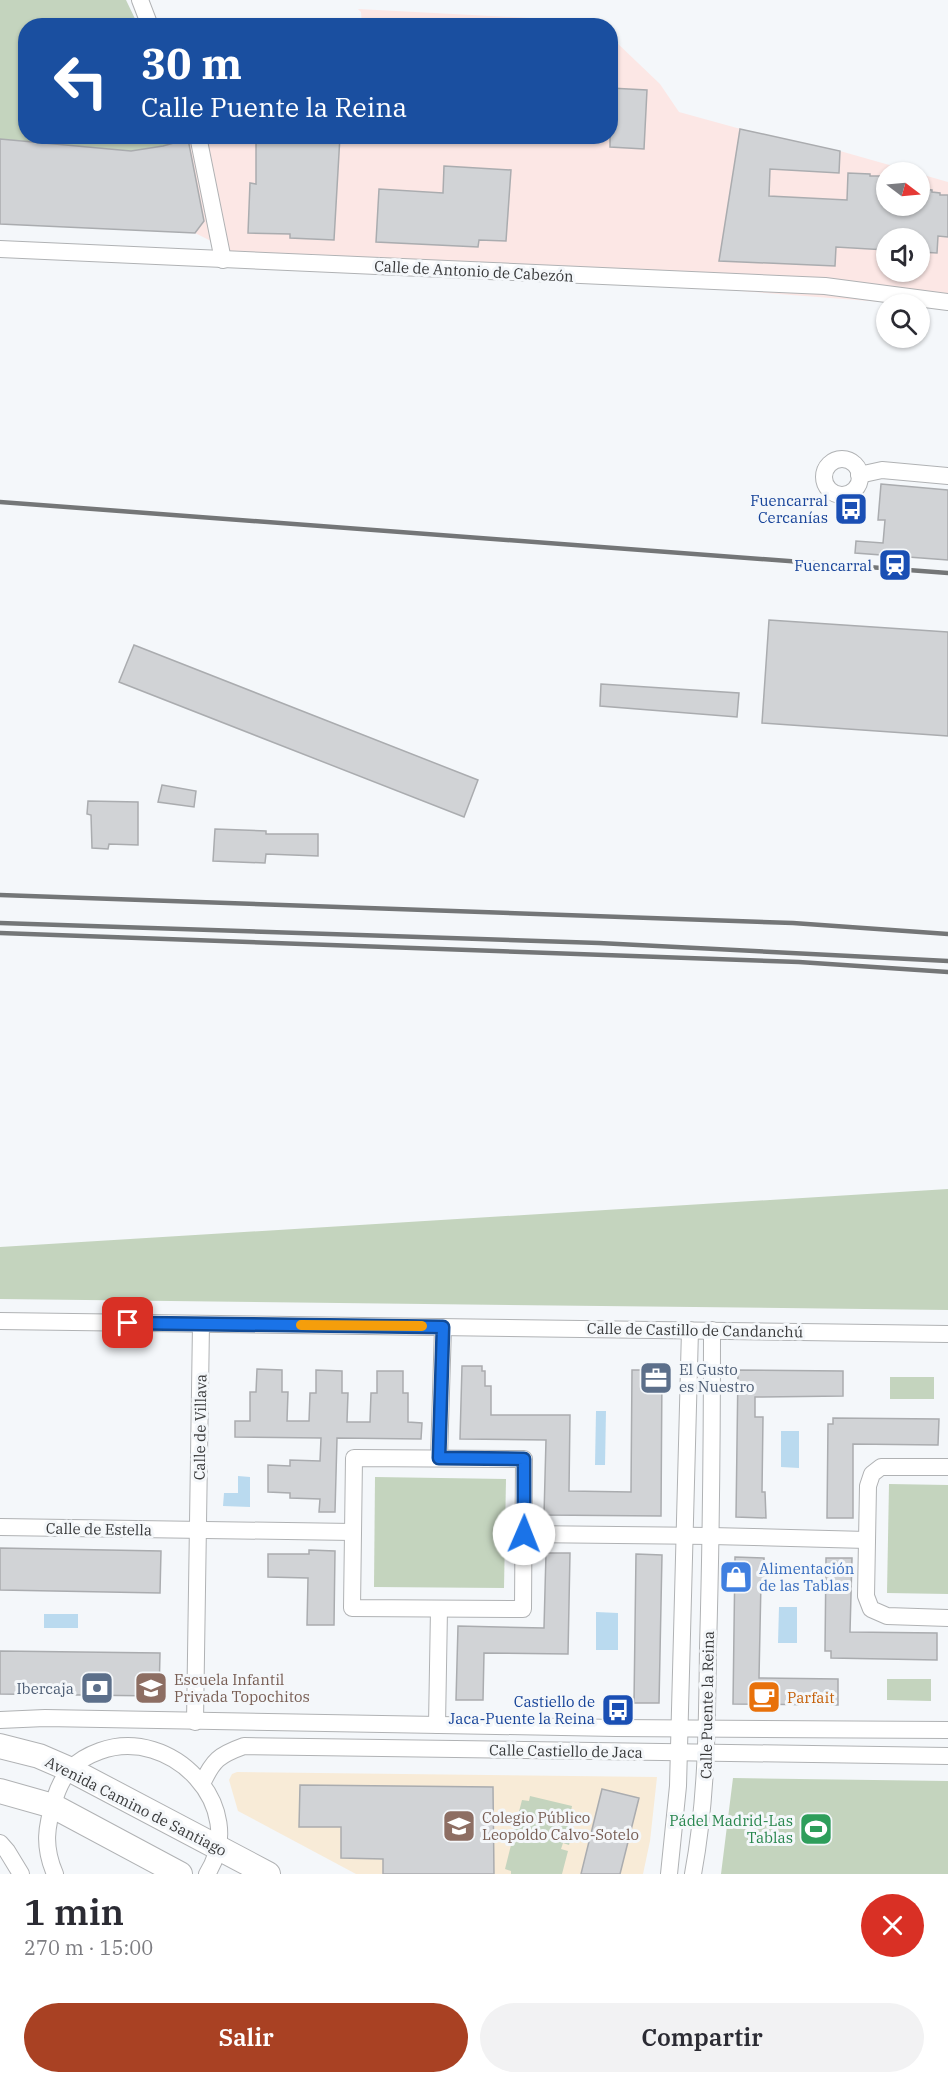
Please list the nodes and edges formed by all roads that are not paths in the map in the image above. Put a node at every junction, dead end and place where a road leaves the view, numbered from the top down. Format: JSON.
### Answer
{"nodes":[{"id":1,"x":140,"y":0,"type":"edge"},
{"id":2,"x":147,"y":18,"type":"edge"},
{"id":3,"x":200,"y":144,"type":"edge"},
{"id":4,"x":0,"y":249,"type":"edge"},
{"id":5,"x":223,"y":260,"type":"junction"},
{"id":6,"x":948,"y":302,"type":"edge"},
{"id":7,"x":859,"y":475,"type":"dead end"},
{"id":8,"x":948,"y":476,"type":"edge"},
{"id":9,"x":0,"y":1321,"type":"edge"},
{"id":10,"x":201,"y":1324,"type":"junction"},
{"id":11,"x":443,"y":1327,"type":"junction"},
{"id":12,"x":690,"y":1330,"type":"junction"},
{"id":13,"x":712,"y":1330,"type":"junction"},
{"id":14,"x":948,"y":1334,"type":"edge"},
{"id":15,"x":439,"y":1458,"type":"junction"},
{"id":16,"x":948,"y":1467,"type":"edge"},
{"id":17,"x":0,"y":1527,"type":"edge"},
{"id":18,"x":198,"y":1530,"type":"junction"},
{"id":19,"x":353,"y":1532,"type":"junction"},
{"id":20,"x":524,"y":1534,"type":"junction"},
{"id":21,"x":683,"y":1536,"type":"junction"},
{"id":22,"x":711,"y":1536,"type":"junction"},
{"id":23,"x":867,"y":1540,"type":"junction"},
{"id":24,"x":439,"y":1609,"type":"junction"},
{"id":25,"x":948,"y":1618,"type":"edge"},
{"id":26,"x":0,"y":1720,"type":"edge"},
{"id":27,"x":195,"y":1722,"type":"junction"},
{"id":28,"x":437,"y":1725,"type":"junction"},
{"id":29,"x":680,"y":1728,"type":"junction"},
{"id":30,"x":707,"y":1728,"type":"junction"},
{"id":31,"x":948,"y":1730,"type":"edge"},
{"id":32,"x":119,"y":1745,"type":"junction"},
{"id":33,"x":0,"y":1746,"type":"edge"},
{"id":34,"x":679,"y":1752,"type":"junction"},
{"id":35,"x":706,"y":1752,"type":"junction"},
{"id":36,"x":948,"y":1756,"type":"edge"},
{"id":37,"x":69,"y":1769,"type":"junction"},
{"id":38,"x":201,"y":1784,"type":"junction"},
{"id":39,"x":0,"y":1791,"type":"edge"},
{"id":40,"x":53,"y":1806,"type":"junction"},
{"id":41,"x":0,"y":1843,"type":"edge"},
{"id":42,"x":217,"y":1848,"type":"junction"},
{"id":43,"x":0,"y":1857,"type":"edge"},
{"id":44,"x":19,"y":1872,"type":"edge"},
{"id":45,"x":55,"y":1874,"type":"edge"},
{"id":46,"x":180,"y":1874,"type":"edge"},
{"id":47,"x":207,"y":1874,"type":"edge"},
{"id":48,"x":268,"y":1874,"type":"edge"},
{"id":49,"x":669,"y":1874,"type":"edge"},
{"id":50,"x":693,"y":1874,"type":"edge"}],
"edges":[{"from":1,"to":2,"type":"street"},
{"from":3,"to":5,"type":"street"},
{"from":4,"to":5,"type":"street","name":"Calle de Antonio de Cabezón"},
{"from":5,"to":6,"type":"street","name":"Calle de Antonio de Cabezón"},
{"from":7,"to":8,"type":"street"},
{"from":9,"to":10,"type":"street","name":"Calle de Castillo de Candanchú"},
{"from":10,"to":11,"type":"street","name":"Calle de Castillo de Candanchú"},
{"from":10,"to":18,"type":"street","name":"Calle de Villava"},
{"from":11,"to":12,"type":"street","name":"Calle de Castillo de Candanchú"},
{"from":11,"to":15,"type":"street"},
{"from":12,"to":13,"type":"street","name":"Calle de Castillo de Candanchú"},
{"from":12,"to":21,"type":"street","name":"Calle Puente la Reina"},
{"from":13,"to":14,"type":"street","name":"Calle de Castillo de Candanchú"},
{"from":13,"to":22,"type":"street","name":"Calle Puente la Reina"},
{"from":15,"to":19,"type":"street"},
{"from":15,"to":20,"type":"street"},
{"from":16,"to":23,"type":"street"},
{"from":17,"to":18,"type":"street","name":"Calle de Estella"},
{"from":18,"to":19,"type":"street"},
{"from":18,"to":27,"type":"street","name":"Calle de Villava"},
{"from":19,"to":24,"type":"street"},
{"from":20,"to":21,"type":"street"},
{"from":20,"to":24,"type":"street"},
{"from":21,"to":22,"type":"street"},
{"from":21,"to":29,"type":"street","name":"Calle Puente la Reina"},
{"from":22,"to":23,"type":"street"},
{"from":22,"to":30,"type":"street","name":"Calle Puente la Reina"},
{"from":23,"to":25,"type":"street"},
{"from":24,"to":28,"type":"street"},
{"from":26,"to":27,"type":"street","name":"Calle Castiello de Jaca"},
{"from":27,"to":28,"type":"street","name":"Calle Castiello de Jaca"},
{"from":27,"to":32,"type":"street","name":"Calle Castiello de Jaca"},
{"from":28,"to":29,"type":"street","name":"Calle Castiello de Jaca"},
{"from":29,"to":30,"type":"street","name":"Calle Castiello de Jaca"},
{"from":29,"to":34,"type":"street","name":"Calle Puente la Reina"},
{"from":30,"to":31,"type":"street","name":"Calle Castiello de Jaca"},
{"from":30,"to":35,"type":"street","name":"Calle Puente la Reina"},
{"from":32,"to":37,"type":"street"},
{"from":32,"to":38,"type":"street"},
{"from":33,"to":37,"type":"street","name":"Avenida Camino de Santiago"},
{"from":34,"to":35,"type":"street","name":"Calle Castiello de Jaca"},
{"from":34,"to":38,"type":"street","name":"Calle Castiello de Jaca"},
{"from":34,"to":49,"type":"street","name":"Calle Puente la Reina"},
{"from":35,"to":36,"type":"street","name":"Calle Castiello de Jaca"},
{"from":35,"to":50,"type":"street","name":"Calle Puente la Reina"},
{"from":37,"to":40,"type":"street"},
{"from":37,"to":42,"type":"street","name":"Avenida Camino de Santiago"},
{"from":38,"to":42,"type":"street"},
{"from":39,"to":40,"type":"street"},
{"from":40,"to":45,"type":"street"},
{"from":40,"to":46,"type":"street"},
{"from":41,"to":44,"type":"street"},
{"from":42,"to":47,"type":"street"},
{"from":42,"to":48,"type":"street","name":"Avenida Camino de Santiago"},
{"from":43,"to":44,"type":"street"}]}
